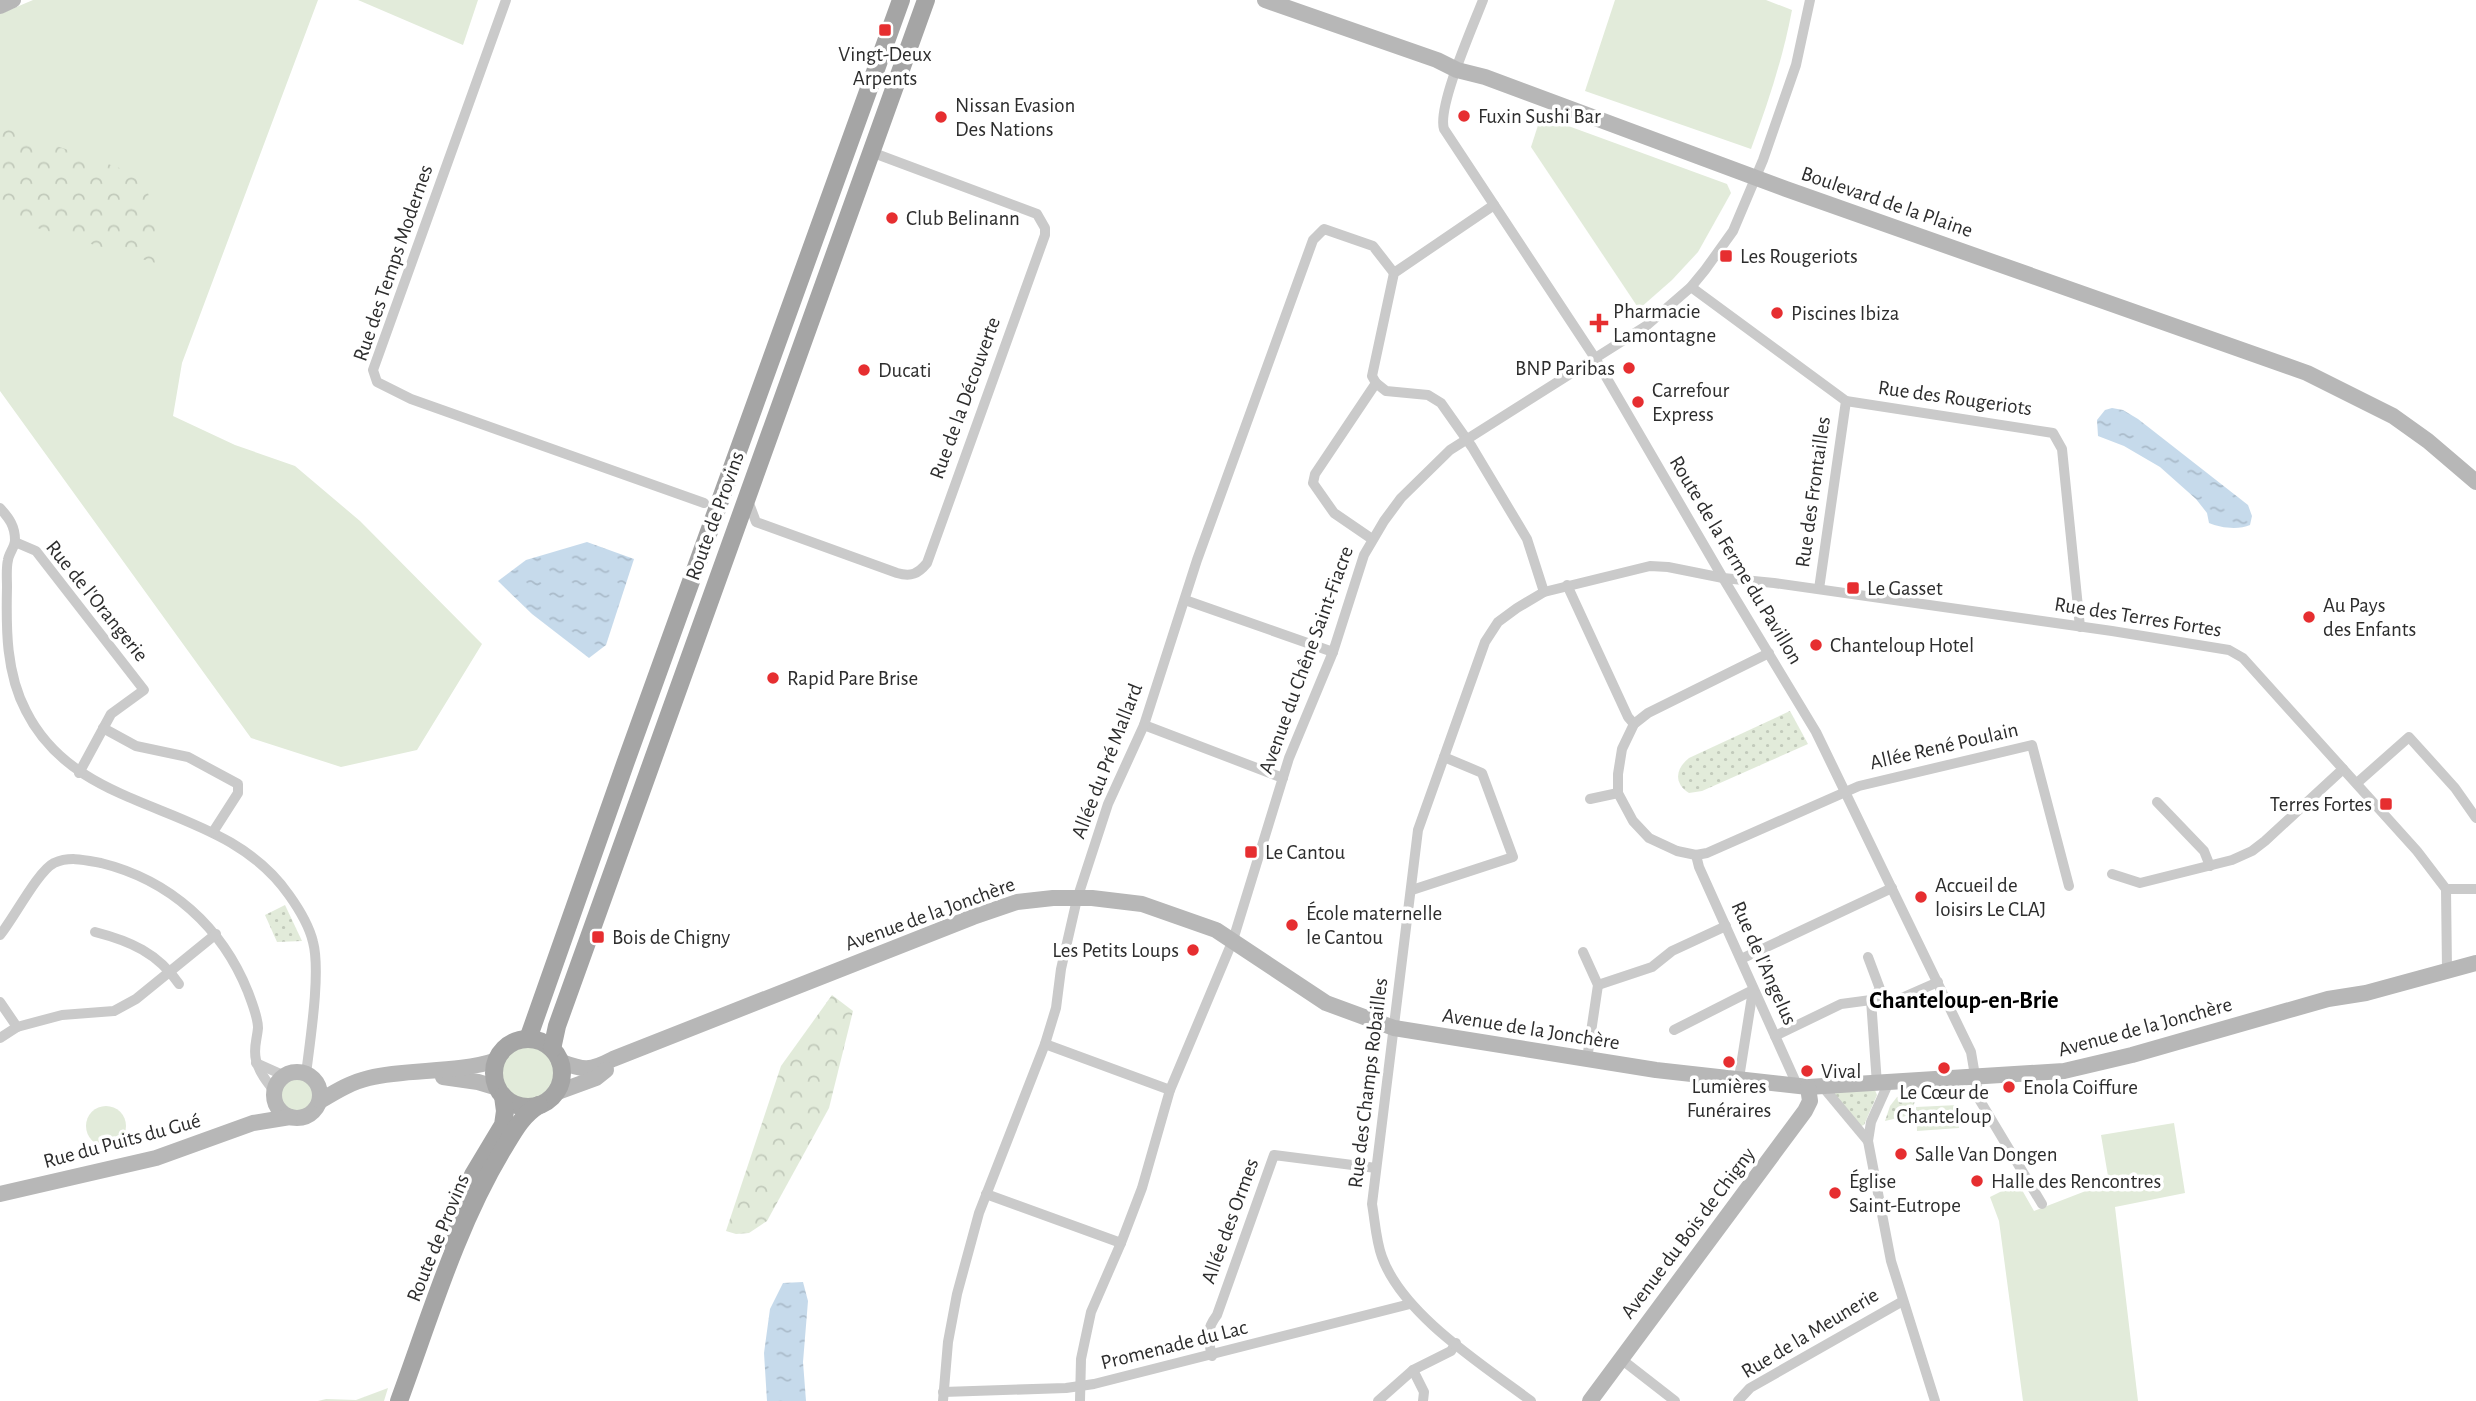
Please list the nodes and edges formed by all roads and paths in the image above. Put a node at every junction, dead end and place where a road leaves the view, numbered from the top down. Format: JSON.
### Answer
{"nodes":[{"id":1,"x":13,"y":0,"type":"edge"},
{"id":2,"x":506,"y":0,"type":"edge"},
{"id":3,"x":901,"y":0,"type":"edge"},
{"id":4,"x":1265,"y":0,"type":"edge"},
{"id":5,"x":1483,"y":0,"type":"edge"},
{"id":6,"x":1810,"y":0,"type":"edge"},
{"id":7,"x":924,"y":3,"type":"edge"},
{"id":8,"x":0,"y":6,"type":"edge"},
{"id":9,"x":1457,"y":70,"type":"junction"},
{"id":10,"x":871,"y":152,"type":"junction"},
{"id":11,"x":1757,"y":177,"type":"junction"},
{"id":12,"x":1494,"y":205,"type":"junction"},
{"id":13,"x":1394,"y":273,"type":"junction"},
{"id":14,"x":1691,"y":287,"type":"junction"},
{"id":15,"x":1595,"y":358,"type":"junction"},
{"id":16,"x":1376,"y":383,"type":"junction"},
{"id":17,"x":1846,"y":401,"type":"junction"},
{"id":18,"x":1465,"y":440,"type":"junction"},
{"id":19,"x":2476,"y":482,"type":"edge"},
{"id":20,"x":726,"y":488,"type":"junction"},
{"id":21,"x":746,"y":496,"type":"junction"},
{"id":22,"x":704,"y":503,"type":"junction"},
{"id":23,"x":0,"y":508,"type":"edge"},
{"id":24,"x":755,"y":522,"type":"junction"},
{"id":25,"x":712,"y":528,"type":"junction"},
{"id":26,"x":732,"y":535,"type":"junction"},
{"id":27,"x":1372,"y":539,"type":"junction"},
{"id":28,"x":15,"y":542,"type":"junction"},
{"id":29,"x":1723,"y":578,"type":"junction"},
{"id":30,"x":1567,"y":586,"type":"junction"},
{"id":31,"x":1819,"y":589,"type":"junction"},
{"id":32,"x":1544,"y":592,"type":"junction"},
{"id":33,"x":3,"y":594,"type":"edge"},
{"id":34,"x":1185,"y":600,"type":"junction"},
{"id":35,"x":2080,"y":627,"type":"junction"},
{"id":36,"x":1334,"y":652,"type":"junction"},
{"id":37,"x":1769,"y":653,"type":"junction"},
{"id":38,"x":144,"y":690,"type":"junction"},
{"id":39,"x":152,"y":700,"type":"dead end"},
{"id":40,"x":1634,"y":724,"type":"junction"},
{"id":41,"x":1143,"y":725,"type":"junction"},
{"id":42,"x":103,"y":729,"type":"junction"},
{"id":43,"x":1444,"y":757,"type":"junction"},
{"id":44,"x":2343,"y":769,"type":"junction"},
{"id":45,"x":79,"y":773,"type":"junction"},
{"id":46,"x":1283,"y":778,"type":"junction"},
{"id":47,"x":2357,"y":783,"type":"junction"},
{"id":48,"x":1846,"y":792,"type":"junction"},
{"id":49,"x":1618,"y":793,"type":"junction"},
{"id":50,"x":1590,"y":799,"type":"dead end"},
{"id":51,"x":2157,"y":802,"type":"dead end"},
{"id":52,"x":2476,"y":818,"type":"edge"},
{"id":53,"x":213,"y":832,"type":"junction"},
{"id":54,"x":1696,"y":855,"type":"junction"},
{"id":55,"x":2210,"y":866,"type":"junction"},
{"id":56,"x":2112,"y":874,"type":"dead end"},
{"id":57,"x":2068,"y":886,"type":"dead end"},
{"id":58,"x":1892,"y":888,"type":"junction"},
{"id":59,"x":2446,"y":889,"type":"junction"},
{"id":60,"x":2476,"y":889,"type":"edge"},
{"id":61,"x":1412,"y":890,"type":"junction"},
{"id":62,"x":1077,"y":899,"type":"junction"},
{"id":63,"x":1726,"y":926,"type":"junction"},
{"id":64,"x":94,"y":932,"type":"dead end"},
{"id":65,"x":216,"y":934,"type":"junction"},
{"id":66,"x":0,"y":935,"type":"edge"},
{"id":67,"x":1233,"y":940,"type":"junction"},
{"id":68,"x":1583,"y":952,"type":"dead end"},
{"id":69,"x":1868,"y":957,"type":"dead end"},
{"id":70,"x":1741,"y":960,"type":"junction"},
{"id":71,"x":2476,"y":963,"type":"edge"},
{"id":72,"x":2447,"y":970,"type":"junction"},
{"id":73,"x":170,"y":971,"type":"junction"},
{"id":74,"x":1938,"y":982,"type":"junction"},
{"id":75,"x":179,"y":984,"type":"dead end"},
{"id":76,"x":1598,"y":985,"type":"junction"},
{"id":77,"x":1753,"y":990,"type":"junction"},
{"id":78,"x":1871,"y":1000,"type":"junction"},
{"id":79,"x":0,"y":1002,"type":"edge"},
{"id":80,"x":18,"y":1027,"type":"junction"},
{"id":81,"x":1394,"y":1028,"type":"junction"},
{"id":82,"x":1674,"y":1030,"type":"dead end"},
{"id":83,"x":1775,"y":1036,"type":"junction"},
{"id":84,"x":0,"y":1038,"type":"edge"},
{"id":85,"x":528,"y":1039,"type":"junction"},
{"id":86,"x":1045,"y":1044,"type":"junction"},
{"id":87,"x":556,"y":1055,"type":"junction"},
{"id":88,"x":624,"y":1055,"type":"junction"},
{"id":89,"x":1587,"y":1059,"type":"junction"},
{"id":90,"x":497,"y":1060,"type":"junction"},
{"id":91,"x":256,"y":1063,"type":"junction"},
{"id":92,"x":416,"y":1072,"type":"junction"},
{"id":93,"x":285,"y":1076,"type":"junction"},
{"id":94,"x":311,"y":1078,"type":"junction"},
{"id":95,"x":1739,"y":1078,"type":"junction"},
{"id":96,"x":1976,"y":1078,"type":"junction"},
{"id":97,"x":1882,"y":1084,"type":"junction"},
{"id":98,"x":347,"y":1085,"type":"junction"},
{"id":99,"x":1810,"y":1087,"type":"junction"},
{"id":100,"x":1170,"y":1090,"type":"junction"},
{"id":101,"x":500,"y":1092,"type":"junction"},
{"id":102,"x":555,"y":1093,"type":"junction"},
{"id":103,"x":275,"y":1096,"type":"junction"},
{"id":104,"x":320,"y":1101,"type":"junction"},
{"id":105,"x":539,"y":1105,"type":"junction"},
{"id":106,"x":290,"y":1117,"type":"junction"},
{"id":107,"x":253,"y":1123,"type":"junction"},
{"id":108,"x":1868,"y":1141,"type":"junction"},
{"id":109,"x":1376,"y":1168,"type":"junction"},
{"id":110,"x":0,"y":1194,"type":"edge"},
{"id":111,"x":986,"y":1194,"type":"junction"},
{"id":112,"x":2042,"y":1203,"type":"dead end"},
{"id":113,"x":1121,"y":1243,"type":"junction"},
{"id":114,"x":1903,"y":1301,"type":"junction"},
{"id":115,"x":1410,"y":1304,"type":"junction"},
{"id":116,"x":1455,"y":1343,"type":"junction"},
{"id":117,"x":1212,"y":1356,"type":"junction"},
{"id":118,"x":1620,"y":1359,"type":"junction"},
{"id":119,"x":1413,"y":1370,"type":"junction"},
{"id":120,"x":1079,"y":1387,"type":"junction"},
{"id":121,"x":943,"y":1396,"type":"edge"},
{"id":122,"x":397,"y":1401,"type":"edge"},
{"id":123,"x":1080,"y":1401,"type":"edge"},
{"id":124,"x":1378,"y":1401,"type":"edge"},
{"id":125,"x":1423,"y":1401,"type":"edge"},
{"id":126,"x":1531,"y":1401,"type":"edge"},
{"id":127,"x":1590,"y":1401,"type":"edge"},
{"id":128,"x":1675,"y":1401,"type":"edge"},
{"id":129,"x":1738,"y":1401,"type":"edge"},
{"id":130,"x":1935,"y":1401,"type":"edge"}],
"edges":[{"from":1,"to":8,"type":"main road"},
{"from":2,"to":22,"type":"street","name":"Rue des Temps Modernes"},
{"from":3,"to":20,"type":"main road","name":"Route de Provins"},
{"from":4,"to":9,"type":"main road","name":"Boulevard de la Plaine"},
{"from":5,"to":9,"type":"street","name":"Route de la Ferme du Pavillon"},
{"from":6,"to":11,"type":"street","name":"Avenue du Chêne Saint-Fiacre"},
{"from":7,"to":10,"type":"main road","name":"Route de Provins"},
{"from":9,"to":11,"type":"main road","name":"Boulevard de la Plaine"},
{"from":9,"to":12,"type":"street","name":"Route de la Ferme du Pavillon"},
{"from":10,"to":21,"type":"main road","name":"Route de Provins"},
{"from":10,"to":24,"type":"street","name":"Rue de la Découverte"},
{"from":11,"to":14,"type":"street","name":"Avenue du Chêne Saint-Fiacre"},
{"from":11,"to":19,"type":"main road","name":"Boulevard de la Plaine"},
{"from":12,"to":13,"type":"street"},
{"from":12,"to":15,"type":"street","name":"Route de la Ferme du Pavillon"},
{"from":13,"to":16,"type":"street"},
{"from":13,"to":34,"type":"street","name":"Allée du Pré Mallard"},
{"from":14,"to":15,"type":"street","name":"Avenue du Chêne Saint-Fiacre"},
{"from":14,"to":17,"type":"street","name":"Rue des Rougeriots"},
{"from":15,"to":18,"type":"street","name":"Avenue du Chêne Saint-Fiacre"},
{"from":15,"to":29,"type":"street","name":"Route de la Ferme du Pavillon"},
{"from":16,"to":18,"type":"street"},
{"from":16,"to":27,"type":"street"},
{"from":17,"to":31,"type":"street","name":"Rue des Frontailles"},
{"from":17,"to":35,"type":"street","name":"Rue des Rougeriots"},
{"from":18,"to":27,"type":"street","name":"Avenue du Chêne Saint-Fiacre"},
{"from":18,"to":32,"type":"street"},
{"from":20,"to":22,"type":"street"},
{"from":20,"to":25,"type":"main road","name":"Route de Provins"},
{"from":21,"to":24,"type":"street"},
{"from":21,"to":26,"type":"main road","name":"Route de Provins"},
{"from":22,"to":25,"type":"street"},
{"from":23,"to":28,"type":"street","name":"Rue de l'Orangerie"},
{"from":24,"to":26,"type":"street"},
{"from":25,"to":85,"type":"main road","name":"Route de Provins"},
{"from":26,"to":87,"type":"main road","name":"Route de Provins"},
{"from":27,"to":36,"type":"street","name":"Avenue du Chêne Saint-Fiacre"},
{"from":28,"to":33,"type":"street","name":"Rue de l'Orangerie"},
{"from":28,"to":38,"type":"street","name":"Rue de l'Orangerie"},
{"from":29,"to":30,"type":"street","name":"Rue des Champs Robailles"},
{"from":29,"to":31,"type":"street","name":"Rue des Terres Fortes"},
{"from":29,"to":37,"type":"street","name":"Route de la Ferme du Pavillon"},
{"from":30,"to":32,"type":"street","name":"Rue des Champs Robailles"},
{"from":30,"to":40,"type":"street"},
{"from":31,"to":35,"type":"street","name":"Rue des Terres Fortes"},
{"from":32,"to":43,"type":"street","name":"Rue des Champs Robailles"},
{"from":33,"to":45,"type":"street","name":"Rue de l'Orangerie"},
{"from":34,"to":36,"type":"street"},
{"from":34,"to":41,"type":"street","name":"Allée du Pré Mallard"},
{"from":35,"to":44,"type":"street","name":"Rue des Terres Fortes"},
{"from":36,"to":46,"type":"street","name":"Avenue du Chêne Saint-Fiacre"},
{"from":37,"to":40,"type":"street"},
{"from":37,"to":48,"type":"street","name":"Route de la Ferme du Pavillon"},
{"from":38,"to":39,"type":"street","name":"Rue de l'Orangerie"},
{"from":38,"to":42,"type":"street","name":"Rue de l'Orangerie"},
{"from":40,"to":49,"type":"street"},
{"from":41,"to":46,"type":"street"},
{"from":41,"to":62,"type":"street","name":"Allée du Pré Mallard"},
{"from":42,"to":45,"type":"street","name":"Rue de l'Orangerie"},
{"from":42,"to":53,"type":"street"},
{"from":43,"to":61,"type":"street","name":"Rue des Champs Robailles"},
{"from":43,"to":61,"type":"street"},
{"from":44,"to":47,"type":"street","name":"Rue des Terres Fortes"},
{"from":44,"to":55,"type":"street"},
{"from":45,"to":53,"type":"street","name":"Rue de l'Orangerie"},
{"from":46,"to":67,"type":"street","name":"Avenue du Chêne Saint-Fiacre"},
{"from":47,"to":52,"type":"street"},
{"from":47,"to":59,"type":"street","name":"Rue des Terres Fortes"},
{"from":48,"to":54,"type":"street"},
{"from":48,"to":57,"type":"street","name":"Allée René Poulain"},
{"from":48,"to":58,"type":"street","name":"Route de la Ferme du Pavillon"},
{"from":49,"to":50,"type":"street"},
{"from":49,"to":54,"type":"street"},
{"from":51,"to":55,"type":"street"},
{"from":53,"to":94,"type":"street","name":"Rue de l'Orangerie"},
{"from":54,"to":63,"type":"street","name":"Rue de l'Angelus"},
{"from":55,"to":56,"type":"street"},
{"from":58,"to":70,"type":"street"},
{"from":58,"to":74,"type":"street","name":"Route de la Ferme du Pavillon"},
{"from":59,"to":60,"type":"street"},
{"from":59,"to":72,"type":"street"},
{"from":61,"to":81,"type":"street","name":"Rue des Champs Robailles"},
{"from":62,"to":67,"type":"main road","name":"Avenue de la Jonchère"},
{"from":62,"to":86,"type":"street","name":"Allée du Pré Mallard"},
{"from":62,"to":88,"type":"main road","name":"Avenue de la Jonchère"},
{"from":63,"to":70,"type":"street","name":"Rue de l'Angelus"},
{"from":63,"to":76,"type":"street"},
{"from":64,"to":73,"type":"street"},
{"from":65,"to":66,"type":"street"},
{"from":65,"to":73,"type":"street"},
{"from":65,"to":91,"type":"street"},
{"from":67,"to":81,"type":"main road","name":"Avenue de la Jonchère"},
{"from":67,"to":100,"type":"street","name":"Avenue du Chêne Saint-Fiacre"},
{"from":68,"to":76,"type":"street"},
{"from":69,"to":78,"type":"street"},
{"from":70,"to":77,"type":"street","name":"Rue de l'Angelus"},
{"from":71,"to":72,"type":"main road","name":"Avenue de la Jonchère"},
{"from":72,"to":96,"type":"main road","name":"Avenue de la Jonchère"},
{"from":73,"to":75,"type":"street"},
{"from":73,"to":80,"type":"street"},
{"from":74,"to":78,"type":"street"},
{"from":74,"to":96,"type":"street","name":"Route de la Ferme du Pavillon"},
{"from":76,"to":89,"type":"street"},
{"from":77,"to":82,"type":"street"},
{"from":77,"to":83,"type":"street","name":"Rue de l'Angelus"},
{"from":77,"to":95,"type":"street"},
{"from":78,"to":83,"type":"street"},
{"from":78,"to":97,"type":"street"},
{"from":79,"to":80,"type":"street"},
{"from":80,"to":84,"type":"street"},
{"from":81,"to":89,"type":"main road","name":"Avenue de la Jonchère"},
{"from":81,"to":109,"type":"street","name":"Rue des Champs Robailles"},
{"from":83,"to":99,"type":"street","name":"Rue de l'Angelus"},
{"from":85,"to":87,"type":"main road"},
{"from":85,"to":90,"type":"main road"},
{"from":86,"to":100,"type":"street"},
{"from":86,"to":111,"type":"street","name":"Allée du Pré Mallard"},
{"from":87,"to":88,"type":"main road","name":"Avenue de la Jonchère"},
{"from":87,"to":102,"type":"main road"},
{"from":88,"to":102,"type":"main road"},
{"from":89,"to":95,"type":"main road","name":"Avenue de la Jonchère"},
{"from":90,"to":92,"type":"main road"},
{"from":90,"to":101,"type":"main road"},
{"from":91,"to":93,"type":"street"},
{"from":91,"to":103,"type":"street"},
{"from":92,"to":98,"type":"main road"},
{"from":92,"to":101,"type":"main road"},
{"from":93,"to":94,"type":"main road"},
{"from":93,"to":103,"type":"main road"},
{"from":94,"to":98,"type":"main road"},
{"from":94,"to":104,"type":"main road"},
{"from":95,"to":99,"type":"main road","name":"Avenue de la Jonchère"},
{"from":96,"to":97,"type":"main road","name":"Avenue de la Jonchère"},
{"from":96,"to":112,"type":"street","name":"Route de la Ferme du Pavillon"},
{"from":97,"to":99,"type":"main road","name":"Avenue de la Jonchère"},
{"from":97,"to":108,"type":"street"},
{"from":98,"to":104,"type":"main road"},
{"from":99,"to":108,"type":"street","name":"Rue de l'Angelus"},
{"from":99,"to":118,"type":"main road","name":"Avenue du Bois de Chigny"},
{"from":100,"to":113,"type":"street","name":"Avenue du Chêne Saint-Fiacre"},
{"from":101,"to":105,"type":"main road"},
{"from":101,"to":122,"type":"main road","name":"Route de Provins"},
{"from":102,"to":105,"type":"main road"},
{"from":103,"to":106,"type":"main road"},
{"from":103,"to":107,"type":"main road","name":"Rue du Puits du Gué"},
{"from":104,"to":106,"type":"main road"},
{"from":105,"to":122,"type":"main road","name":"Route de Provins"},
{"from":106,"to":107,"type":"main road","name":"Rue du Puits du Gué"},
{"from":107,"to":110,"type":"main road","name":"Rue du Puits du Gué"},
{"from":108,"to":114,"type":"street"},
{"from":109,"to":115,"type":"street","name":"Rue des Champs Robailles"},
{"from":109,"to":117,"type":"street","name":"Allée des Ormes"},
{"from":111,"to":113,"type":"street"},
{"from":111,"to":121,"type":"street","name":"Allée du Pré Mallard"},
{"from":113,"to":120,"type":"street","name":"Avenue du Chêne Saint-Fiacre"},
{"from":114,"to":129,"type":"street","name":"Rue de la Meunerie"},
{"from":114,"to":130,"type":"street"},
{"from":115,"to":116,"type":"street","name":"Rue des Champs Robailles"},
{"from":115,"to":117,"type":"street","name":"Promenade du Lac"},
{"from":116,"to":119,"type":"street"},
{"from":116,"to":126,"type":"street","name":"Rue des Champs Robailles"},
{"from":117,"to":120,"type":"street","name":"Promenade du Lac"},
{"from":118,"to":127,"type":"main road","name":"Avenue du Bois de Chigny"},
{"from":118,"to":128,"type":"street"},
{"from":119,"to":124,"type":"street"},
{"from":119,"to":125,"type":"street"},
{"from":120,"to":121,"type":"street","name":"Promenade du Lac"},
{"from":120,"to":123,"type":"street","name":"Avenue du Chêne Saint-Fiacre"}]}
